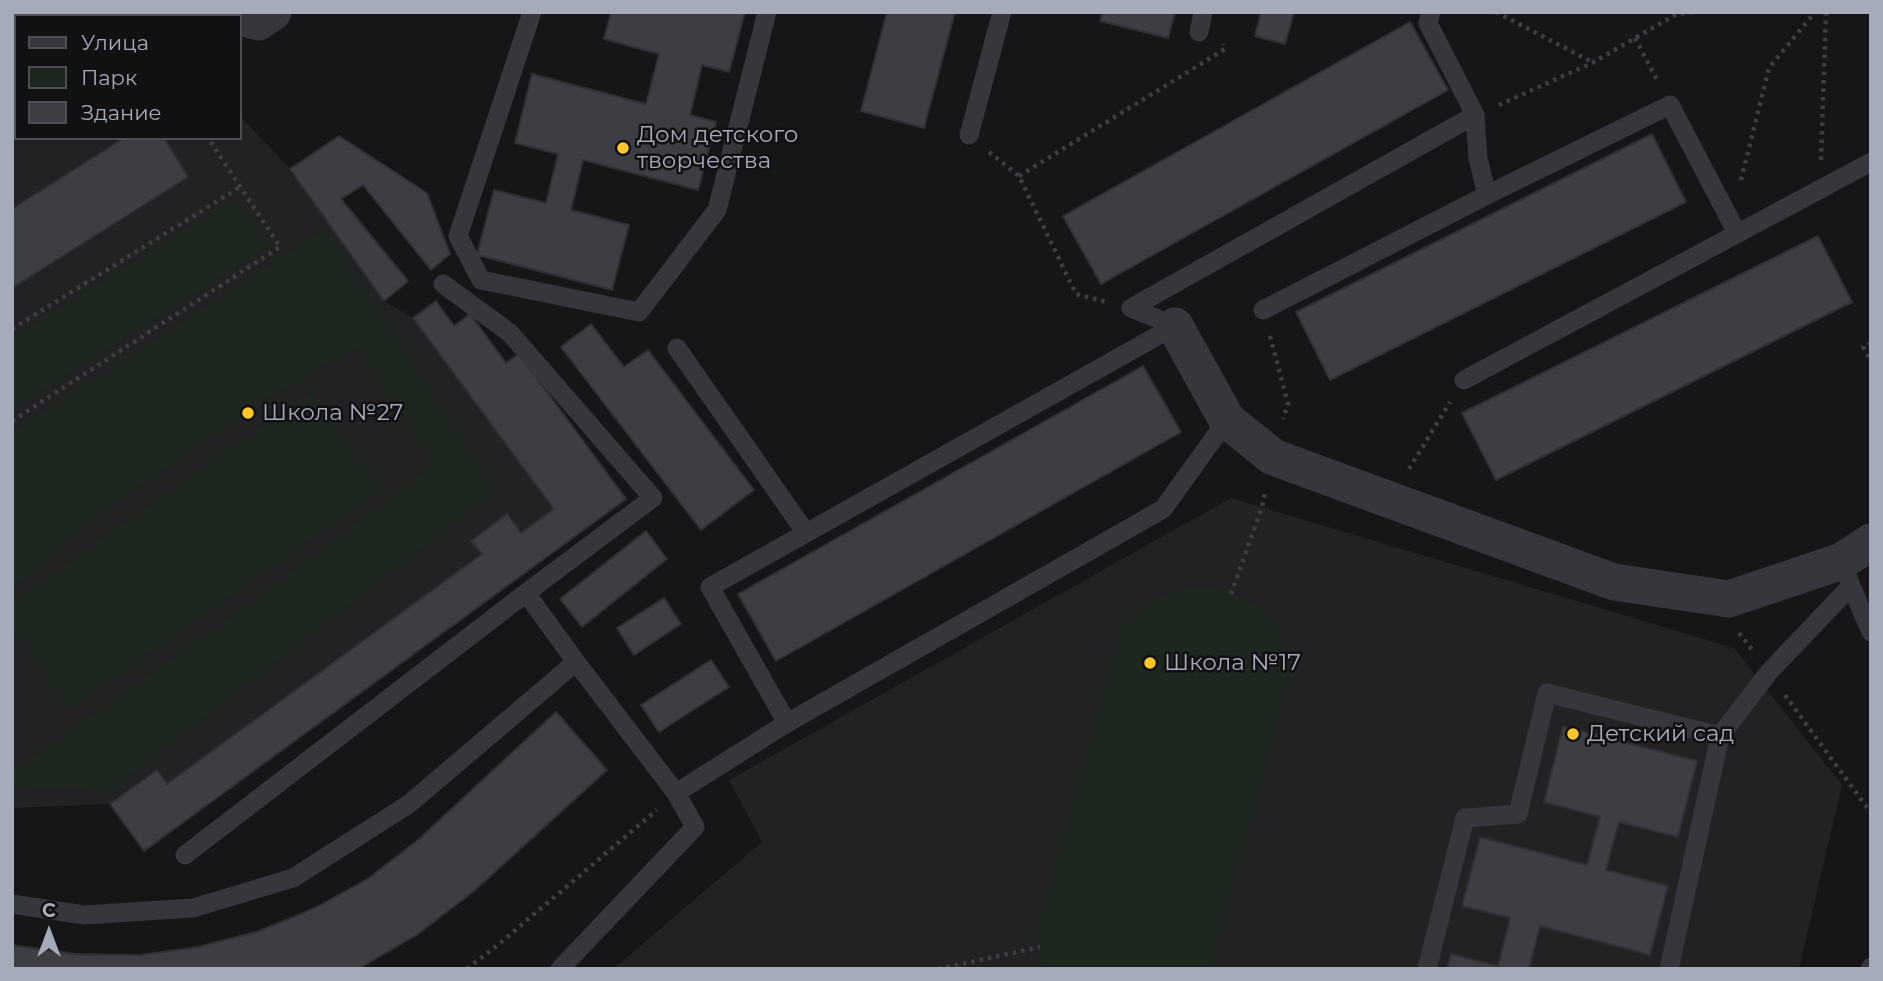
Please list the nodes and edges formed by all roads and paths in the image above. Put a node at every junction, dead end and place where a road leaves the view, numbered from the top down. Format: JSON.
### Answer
{"nodes":[{"id":1,"x":273,"y":12,"type":"edge"},
{"id":2,"x":532,"y":12,"type":"edge"},
{"id":3,"x":767,"y":12,"type":"edge"},
{"id":4,"x":1002,"y":12,"type":"edge"},
{"id":5,"x":1203,"y":12,"type":"edge"},
{"id":6,"x":1432,"y":12,"type":"edge"},
{"id":7,"x":1496,"y":12,"type":"edge"},
{"id":8,"x":1693,"y":12,"type":"edge"},
{"id":9,"x":1815,"y":12,"type":"edge"},
{"id":10,"x":1826,"y":12,"type":"edge"},
{"id":11,"x":1678,"y":13,"type":"edge"},
{"id":12,"x":242,"y":18,"type":"edge"},
{"id":13,"x":1199,"y":32,"type":"dead end"},
{"id":14,"x":1221,"y":37,"type":"dead end"},
{"id":15,"x":1635,"y":38,"type":"junction"},
{"id":16,"x":1592,"y":62,"type":"junction"},
{"id":17,"x":1670,"y":105,"type":"junction"},
{"id":18,"x":1475,"y":115,"type":"junction"},
{"id":19,"x":969,"y":135,"type":"joint"},
{"id":20,"x":209,"y":140,"type":"edge"},
{"id":21,"x":1871,"y":162,"type":"edge"},
{"id":22,"x":1019,"y":176,"type":"junction"},
{"id":23,"x":240,"y":187,"type":"junction"},
{"id":24,"x":1820,"y":189,"type":"junction"},
{"id":25,"x":1487,"y":195,"type":"junction"},
{"id":26,"x":1734,"y":227,"type":"junction"},
{"id":27,"x":443,"y":284,"type":"dead end"},
{"id":28,"x":1131,"y":308,"type":"junction"},
{"id":29,"x":1263,"y":310,"type":"joint"},
{"id":30,"x":1175,"y":326,"type":"junction"},
{"id":31,"x":12,"y":330,"type":"edge"},
{"id":32,"x":1871,"y":343,"type":"edge"},
{"id":33,"x":677,"y":348,"type":"dead end"},
{"id":34,"x":1871,"y":360,"type":"edge"},
{"id":35,"x":1464,"y":380,"type":"joint"},
{"id":36,"x":1227,"y":420,"type":"junction"},
{"id":37,"x":12,"y":421,"type":"edge"},
{"id":38,"x":1273,"y":457,"type":"junction"},
{"id":39,"x":1390,"y":500,"type":"junction"},
{"id":40,"x":806,"y":533,"type":"junction"},
{"id":41,"x":1855,"y":563,"type":"edge"},
{"id":42,"x":526,"y":593,"type":"junction"},
{"id":43,"x":1231,"y":594,"type":"dead end"},
{"id":44,"x":1871,"y":632,"type":"edge"},
{"id":45,"x":576,"y":662,"type":"junction"},
{"id":46,"x":1769,"y":672,"type":"junction"},
{"id":47,"x":787,"y":723,"type":"junction"},
{"id":48,"x":1720,"y":736,"type":"junction"},
{"id":49,"x":676,"y":793,"type":"junction"},
{"id":50,"x":1871,"y":813,"type":"edge"},
{"id":51,"x":185,"y":855,"type":"dead end"},
{"id":52,"x":12,"y":904,"type":"edge"},
{"id":53,"x":1040,"y":947,"type":"dead end"},
{"id":54,"x":467,"y":969,"type":"edge"},
{"id":55,"x":561,"y":969,"type":"edge"},
{"id":56,"x":938,"y":969,"type":"edge"},
{"id":57,"x":1427,"y":969,"type":"edge"},
{"id":58,"x":1670,"y":969,"type":"edge"}],
"edges":[{"from":1,"to":12,"type":"street"},
{"from":2,"to":3,"type":"lane"},
{"from":4,"to":19,"type":"lane"},
{"from":5,"to":13,"type":"lane"},
{"from":6,"to":18,"type":"lane"},
{"from":7,"to":16,"type":"path"},
{"from":8,"to":11,"type":"path"},
{"from":9,"to":26,"type":"path"},
{"from":10,"to":24,"type":"path"},
{"from":11,"to":15,"type":"path"},
{"from":14,"to":22,"type":"path"},
{"from":15,"to":16,"type":"path"},
{"from":15,"to":17,"type":"path"},
{"from":16,"to":18,"type":"path"},
{"from":17,"to":25,"type":"lane"},
{"from":17,"to":26,"type":"lane"},
{"from":18,"to":25,"type":"lane"},
{"from":18,"to":28,"type":"lane"},
{"from":19,"to":22,"type":"path"},
{"from":20,"to":23,"type":"path"},
{"from":21,"to":24,"type":"lane"},
{"from":22,"to":28,"type":"path"},
{"from":23,"to":31,"type":"path"},
{"from":23,"to":37,"type":"path"},
{"from":24,"to":26,"type":"lane"},
{"from":25,"to":29,"type":"lane"},
{"from":26,"to":35,"type":"lane"},
{"from":27,"to":42,"type":"lane"},
{"from":28,"to":30,"type":"lane"},
{"from":29,"to":38,"type":"path"},
{"from":30,"to":36,"type":"street"},
{"from":30,"to":40,"type":"lane"},
{"from":32,"to":34,"type":"path"},
{"from":33,"to":40,"type":"lane"},
{"from":35,"to":39,"type":"path"},
{"from":36,"to":38,"type":"street"},
{"from":36,"to":47,"type":"lane"},
{"from":38,"to":39,"type":"street"},
{"from":38,"to":43,"type":"path"},
{"from":39,"to":41,"type":"street"},
{"from":40,"to":47,"type":"lane"},
{"from":41,"to":44,"type":"lane"},
{"from":41,"to":46,"type":"lane"},
{"from":42,"to":45,"type":"lane"},
{"from":42,"to":51,"type":"lane"},
{"from":45,"to":49,"type":"lane"},
{"from":45,"to":52,"type":"lane"},
{"from":46,"to":48,"type":"lane"},
{"from":46,"to":50,"type":"path"},
{"from":47,"to":49,"type":"lane"},
{"from":48,"to":57,"type":"lane"},
{"from":48,"to":58,"type":"lane"},
{"from":49,"to":54,"type":"path"},
{"from":49,"to":55,"type":"lane"},
{"from":53,"to":56,"type":"path"}]}
